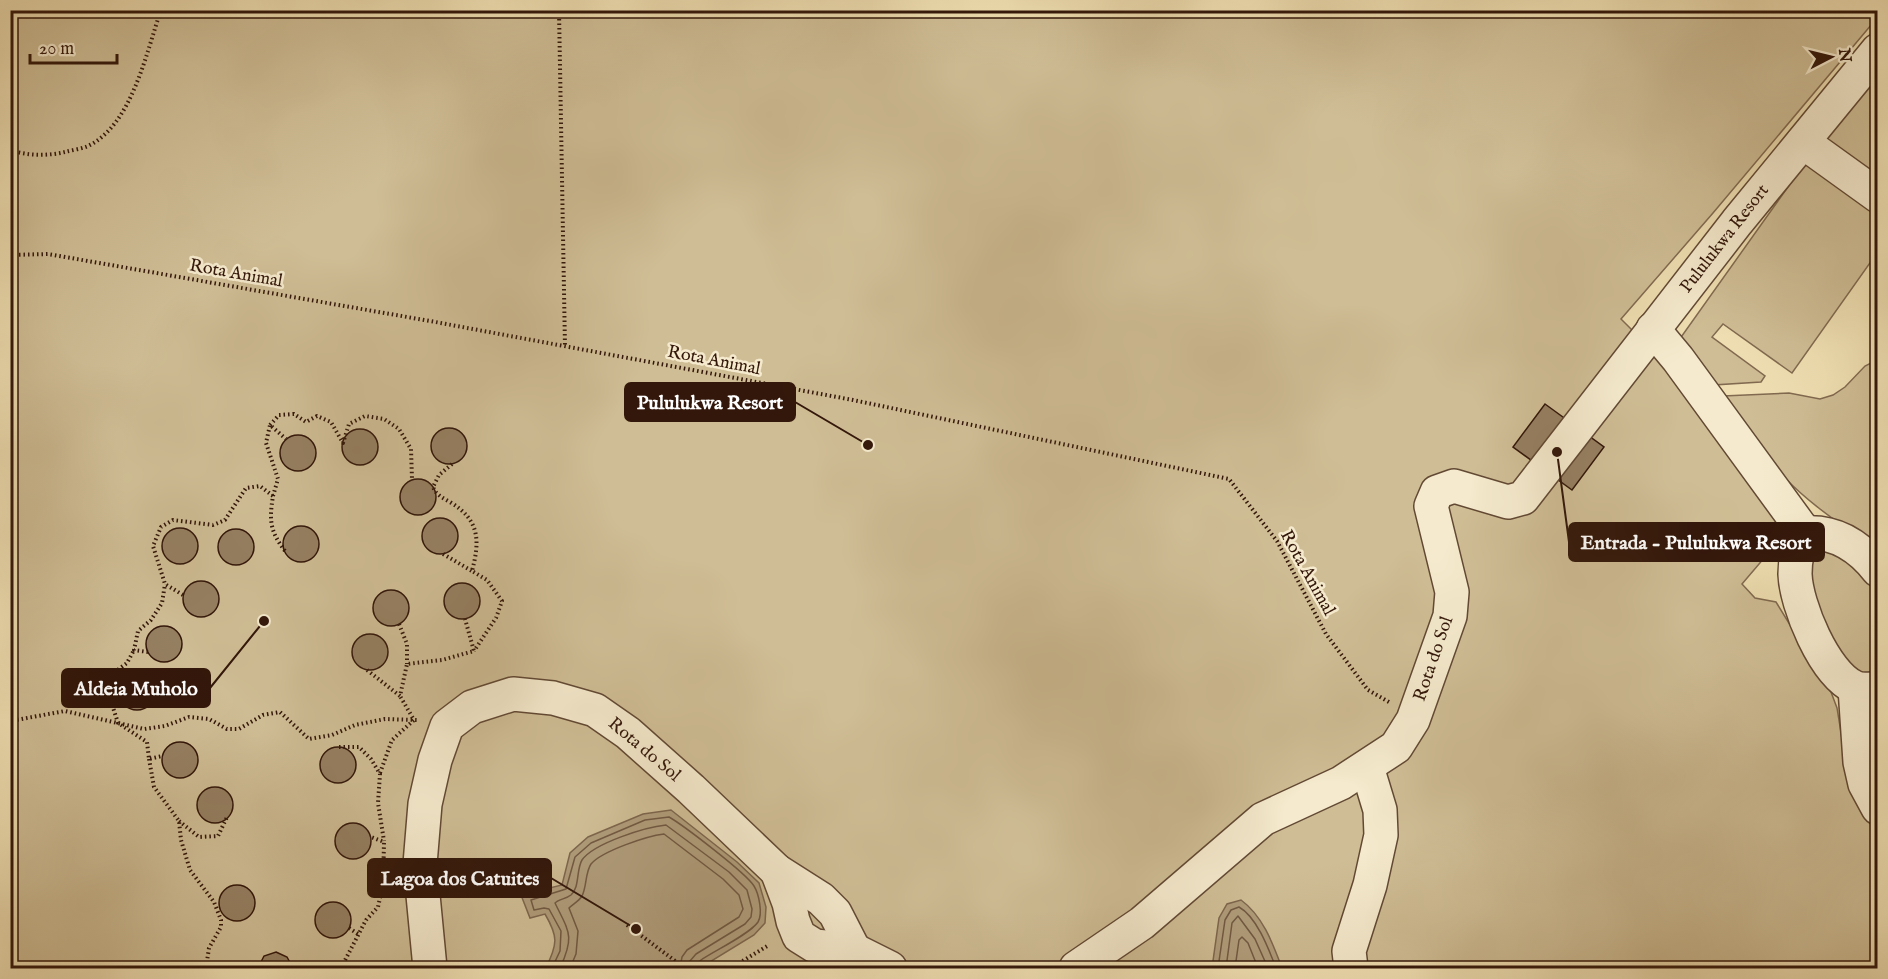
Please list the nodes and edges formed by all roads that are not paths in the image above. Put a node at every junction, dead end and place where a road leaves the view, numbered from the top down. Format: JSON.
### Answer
{"nodes":[{"id":1,"x":1878,"y":50,"type":"edge"},
{"id":2,"x":1803,"y":142,"type":"junction"},
{"id":3,"x":1878,"y":196,"type":"edge"},
{"id":4,"x":1653,"y":329,"type":"junction"},
{"id":5,"x":1575,"y":430,"type":"joint"},
{"id":6,"x":1805,"y":533,"type":"junction"},
{"id":7,"x":1878,"y":570,"type":"edge"},
{"id":8,"x":1866,"y":688,"type":"edge"},
{"id":9,"x":1366,"y":767,"type":"junction"},
{"id":10,"x":1878,"y":808,"type":"edge"},
{"id":11,"x":777,"y":871,"type":"junction"},
{"id":12,"x":854,"y":950,"type":"junction"},
{"id":13,"x":430,"y":969,"type":"edge"},
{"id":14,"x":890,"y":969,"type":"edge"},
{"id":15,"x":1077,"y":969,"type":"edge"},
{"id":16,"x":1351,"y":969,"type":"edge"}],
"edges":[{"from":1,"to":2,"type":"street","name":"Pululukwa Resort"},
{"from":2,"to":3,"type":"street"},
{"from":2,"to":4,"type":"street","name":"Pululukwa Resort"},
{"from":4,"to":5,"type":"street","name":"Pululukwa Resort"},
{"from":4,"to":6,"type":"street"},
{"from":5,"to":9,"type":"street","name":"Rota do Sol"},
{"from":6,"to":7,"type":"street"},
{"from":6,"to":8,"type":"street"},
{"from":8,"to":10,"type":"street"},
{"from":9,"to":15,"type":"street","name":"Rota do Sol"},
{"from":9,"to":16,"type":"street"},
{"from":11,"to":12,"type":"street","name":"Rota do Sol"},
{"from":11,"to":12,"type":"street","name":"Rota do Sol"},
{"from":11,"to":13,"type":"street","name":"Rota do Sol"},
{"from":12,"to":14,"type":"street"}]}
